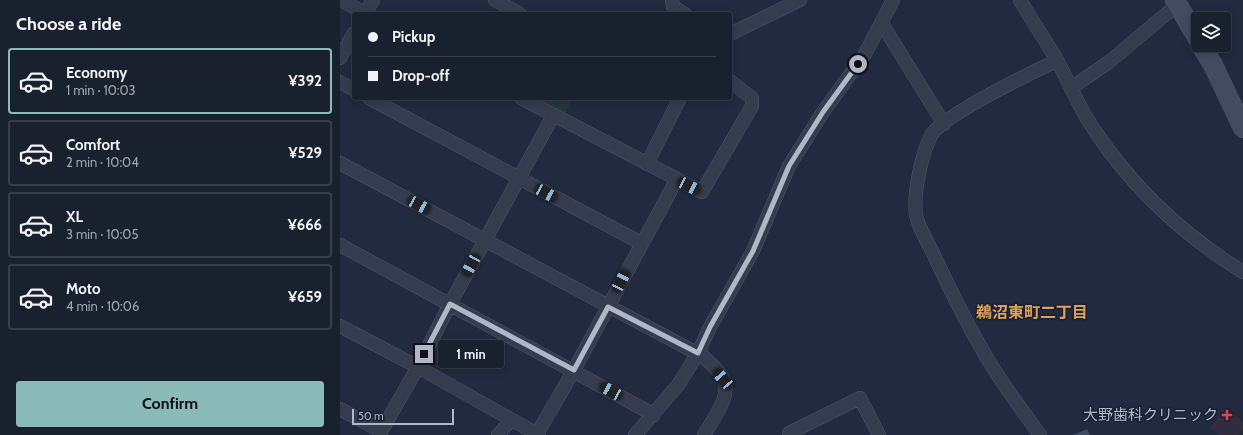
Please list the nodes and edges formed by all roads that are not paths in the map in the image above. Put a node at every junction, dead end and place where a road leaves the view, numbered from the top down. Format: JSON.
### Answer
{"nodes":[{"id":1,"x":341,"y":0,"type":"edge"},
{"id":2,"x":373,"y":0,"type":"edge"},
{"id":3,"x":495,"y":0,"type":"edge"},
{"id":4,"x":672,"y":0,"type":"edge"},
{"id":5,"x":800,"y":0,"type":"edge"},
{"id":6,"x":893,"y":0,"type":"edge"},
{"id":7,"x":1020,"y":0,"type":"edge"},
{"id":8,"x":1176,"y":2,"type":"edge"},
{"id":9,"x":362,"y":12,"type":"edge"},
{"id":10,"x":366,"y":12,"type":"edge"},
{"id":11,"x":516,"y":12,"type":"edge"},
{"id":12,"x":682,"y":12,"type":"edge"},
{"id":13,"x":882,"y":24,"type":"junction"},
{"id":14,"x":1191,"y":27,"type":"edge"},
{"id":15,"x":732,"y":33,"type":"edge"},
{"id":16,"x":352,"y":37,"type":"edge"},
{"id":17,"x":1205,"y":52,"type":"edge"},
{"id":18,"x":340,"y":58,"type":"edge"},
{"id":19,"x":1057,"y":61,"type":"junction"},
{"id":20,"x":340,"y":82,"type":"edge"},
{"id":21,"x":732,"y":83,"type":"edge"},
{"id":22,"x":1071,"y":88,"type":"junction"},
{"id":23,"x":352,"y":89,"type":"edge"},
{"id":24,"x":373,"y":100,"type":"edge"},
{"id":25,"x":529,"y":100,"type":"edge"},
{"id":26,"x":679,"y":100,"type":"edge"},
{"id":27,"x":552,"y":116,"type":"junction"},
{"id":28,"x":944,"y":124,"type":"junction"},
{"id":29,"x":1243,"y":128,"type":"edge"},
{"id":30,"x":340,"y":163,"type":"edge"},
{"id":31,"x":647,"y":164,"type":"junction"},
{"id":32,"x":519,"y":178,"type":"junction"},
{"id":33,"x":677,"y":179,"type":"junction"},
{"id":34,"x":485,"y":240,"type":"junction"},
{"id":35,"x":641,"y":243,"type":"junction"},
{"id":36,"x":340,"y":245,"type":"edge"},
{"id":37,"x":1243,"y":272,"type":"edge"},
{"id":38,"x":450,"y":304,"type":"junction"},
{"id":39,"x":608,"y":307,"type":"junction"},
{"id":40,"x":340,"y":326,"type":"edge"},
{"id":41,"x":698,"y":353,"type":"junction"},
{"id":42,"x":418,"y":367,"type":"junction"},
{"id":43,"x":574,"y":370,"type":"junction"},
{"id":44,"x":340,"y":409,"type":"edge"},
{"id":45,"x":653,"y":416,"type":"junction"},
{"id":46,"x":511,"y":420,"type":"junction"},
{"id":47,"x":380,"y":433,"type":"edge"},
{"id":48,"x":498,"y":435,"type":"edge"},
{"id":49,"x":538,"y":435,"type":"edge"},
{"id":50,"x":635,"y":435,"type":"edge"},
{"id":51,"x":704,"y":435,"type":"edge"},
{"id":52,"x":790,"y":435,"type":"edge"},
{"id":53,"x":879,"y":435,"type":"edge"},
{"id":54,"x":1040,"y":435,"type":"edge"}],
"edges":[{"from":1,"to":9,"type":"street"},
{"from":2,"to":10,"type":"street"},
{"from":3,"to":11,"type":"street"},
{"from":4,"to":12,"type":"street"},
{"from":5,"to":15,"type":"street"},
{"from":6,"to":13,"type":"street"},
{"from":7,"to":19,"type":"street"},
{"from":8,"to":14,"type":"street"},
{"from":8,"to":22,"type":"street"},
{"from":13,"to":28,"type":"street"},
{"from":13,"to":41,"type":"street"},
{"from":16,"to":18,"type":"street"},
{"from":17,"to":29,"type":"street"},
{"from":19,"to":22,"type":"street"},
{"from":19,"to":28,"type":"street"},
{"from":20,"to":23,"type":"street"},
{"from":21,"to":33,"type":"street"},
{"from":22,"to":37,"type":"street"},
{"from":24,"to":32,"type":"street"},
{"from":25,"to":27,"type":"street"},
{"from":26,"to":31,"type":"street"},
{"from":27,"to":31,"type":"street"},
{"from":27,"to":32,"type":"street"},
{"from":28,"to":54,"type":"street"},
{"from":30,"to":34,"type":"street"},
{"from":31,"to":33,"type":"street"},
{"from":32,"to":34,"type":"street"},
{"from":32,"to":35,"type":"street"},
{"from":33,"to":35,"type":"street"},
{"from":34,"to":38,"type":"street"},
{"from":34,"to":39,"type":"street"},
{"from":35,"to":39,"type":"street"},
{"from":36,"to":38,"type":"street"},
{"from":38,"to":42,"type":"street"},
{"from":38,"to":43,"type":"street"},
{"from":39,"to":41,"type":"street"},
{"from":39,"to":43,"type":"street"},
{"from":40,"to":42,"type":"street"},
{"from":41,"to":45,"type":"street"},
{"from":41,"to":51,"type":"street"},
{"from":42,"to":46,"type":"street"},
{"from":42,"to":47,"type":"street"},
{"from":43,"to":45,"type":"street"},
{"from":43,"to":49,"type":"street"},
{"from":44,"to":47,"type":"street"},
{"from":45,"to":50,"type":"street"},
{"from":46,"to":48,"type":"street"},
{"from":46,"to":49,"type":"street"},
{"from":52,"to":53,"type":"street"}]}
